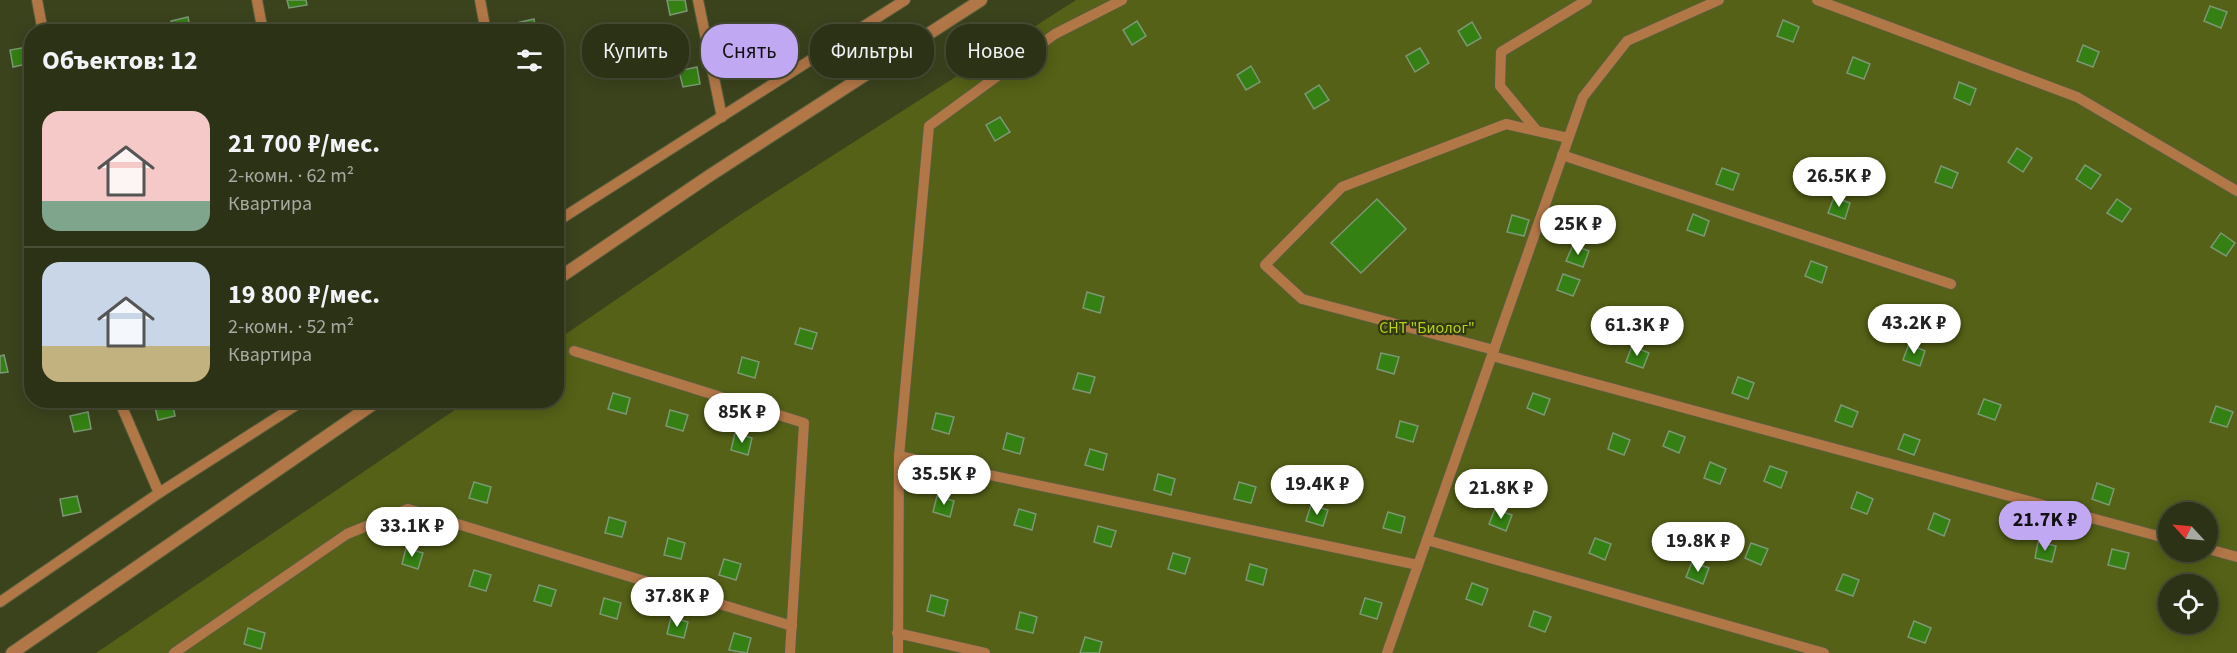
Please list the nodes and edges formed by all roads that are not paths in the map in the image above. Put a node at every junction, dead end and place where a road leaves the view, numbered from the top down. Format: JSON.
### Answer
{"nodes":[{"id":1,"x":37,"y":0,"type":"edge"},
{"id":2,"x":257,"y":0,"type":"edge"},
{"id":3,"x":480,"y":0,"type":"edge"},
{"id":4,"x":698,"y":0,"type":"edge"},
{"id":5,"x":905,"y":0,"type":"edge"},
{"id":6,"x":981,"y":0,"type":"edge"},
{"id":7,"x":1122,"y":0,"type":"edge"},
{"id":8,"x":1587,"y":0,"type":"edge"},
{"id":9,"x":1719,"y":0,"type":"edge"},
{"id":10,"x":1817,"y":0,"type":"edge"},
{"id":11,"x":42,"y":24,"type":"edge"},
{"id":12,"x":262,"y":24,"type":"edge"},
{"id":13,"x":484,"y":24,"type":"edge"},
{"id":14,"x":722,"y":117,"type":"junction"},
{"id":15,"x":1537,"y":131,"type":"junction"},
{"id":16,"x":1568,"y":138,"type":"junction"},
{"id":17,"x":1562,"y":155,"type":"junction"},
{"id":18,"x":2237,"y":191,"type":"edge"},
{"id":19,"x":564,"y":217,"type":"edge"},
{"id":20,"x":564,"y":275,"type":"edge"},
{"id":21,"x":1951,"y":284,"type":"dead end"},
{"id":22,"x":574,"y":351,"type":"dead end"},
{"id":23,"x":1493,"y":353,"type":"junction"},
{"id":24,"x":122,"y":408,"type":"edge"},
{"id":25,"x":292,"y":408,"type":"edge"},
{"id":26,"x":367,"y":408,"type":"edge"},
{"id":27,"x":899,"y":456,"type":"junction"},
{"id":28,"x":159,"y":493,"type":"junction"},
{"id":29,"x":2158,"y":536,"type":"edge"},
{"id":30,"x":1427,"y":540,"type":"junction"},
{"id":31,"x":2218,"y":552,"type":"edge"},
{"id":32,"x":2237,"y":557,"type":"edge"},
{"id":33,"x":1418,"y":565,"type":"junction"},
{"id":34,"x":0,"y":602,"type":"edge"},
{"id":35,"x":792,"y":626,"type":"junction"},
{"id":36,"x":897,"y":633,"type":"junction"},
{"id":37,"x":12,"y":653,"type":"edge"},
{"id":38,"x":175,"y":653,"type":"edge"},
{"id":39,"x":790,"y":653,"type":"edge"},
{"id":40,"x":898,"y":653,"type":"edge"},
{"id":41,"x":985,"y":653,"type":"edge"},
{"id":42,"x":1387,"y":653,"type":"edge"},
{"id":43,"x":1824,"y":653,"type":"edge"}],
"edges":[{"from":1,"to":11,"type":"lane"},
{"from":2,"to":12,"type":"lane"},
{"from":3,"to":13,"type":"lane"},
{"from":4,"to":14,"type":"lane"},
{"from":5,"to":14,"type":"lane"},
{"from":6,"to":20,"type":"street"},
{"from":7,"to":27,"type":"lane"},
{"from":8,"to":15,"type":"lane"},
{"from":9,"to":16,"type":"lane"},
{"from":10,"to":18,"type":"lane"},
{"from":14,"to":19,"type":"lane"},
{"from":15,"to":16,"type":"lane"},
{"from":15,"to":23,"type":"lane"},
{"from":16,"to":17,"type":"lane"},
{"from":17,"to":21,"type":"lane"},
{"from":17,"to":23,"type":"lane"},
{"from":22,"to":35,"type":"lane"},
{"from":23,"to":29,"type":"lane"},
{"from":23,"to":30,"type":"lane"},
{"from":24,"to":28,"type":"lane"},
{"from":25,"to":28,"type":"lane"},
{"from":26,"to":37,"type":"street"},
{"from":27,"to":33,"type":"lane"},
{"from":27,"to":36,"type":"lane"},
{"from":28,"to":34,"type":"lane"},
{"from":30,"to":33,"type":"lane"},
{"from":30,"to":43,"type":"lane"},
{"from":31,"to":32,"type":"lane"},
{"from":33,"to":42,"type":"lane"},
{"from":35,"to":38,"type":"lane"},
{"from":35,"to":39,"type":"lane"},
{"from":36,"to":40,"type":"lane"},
{"from":36,"to":41,"type":"lane"}]}
